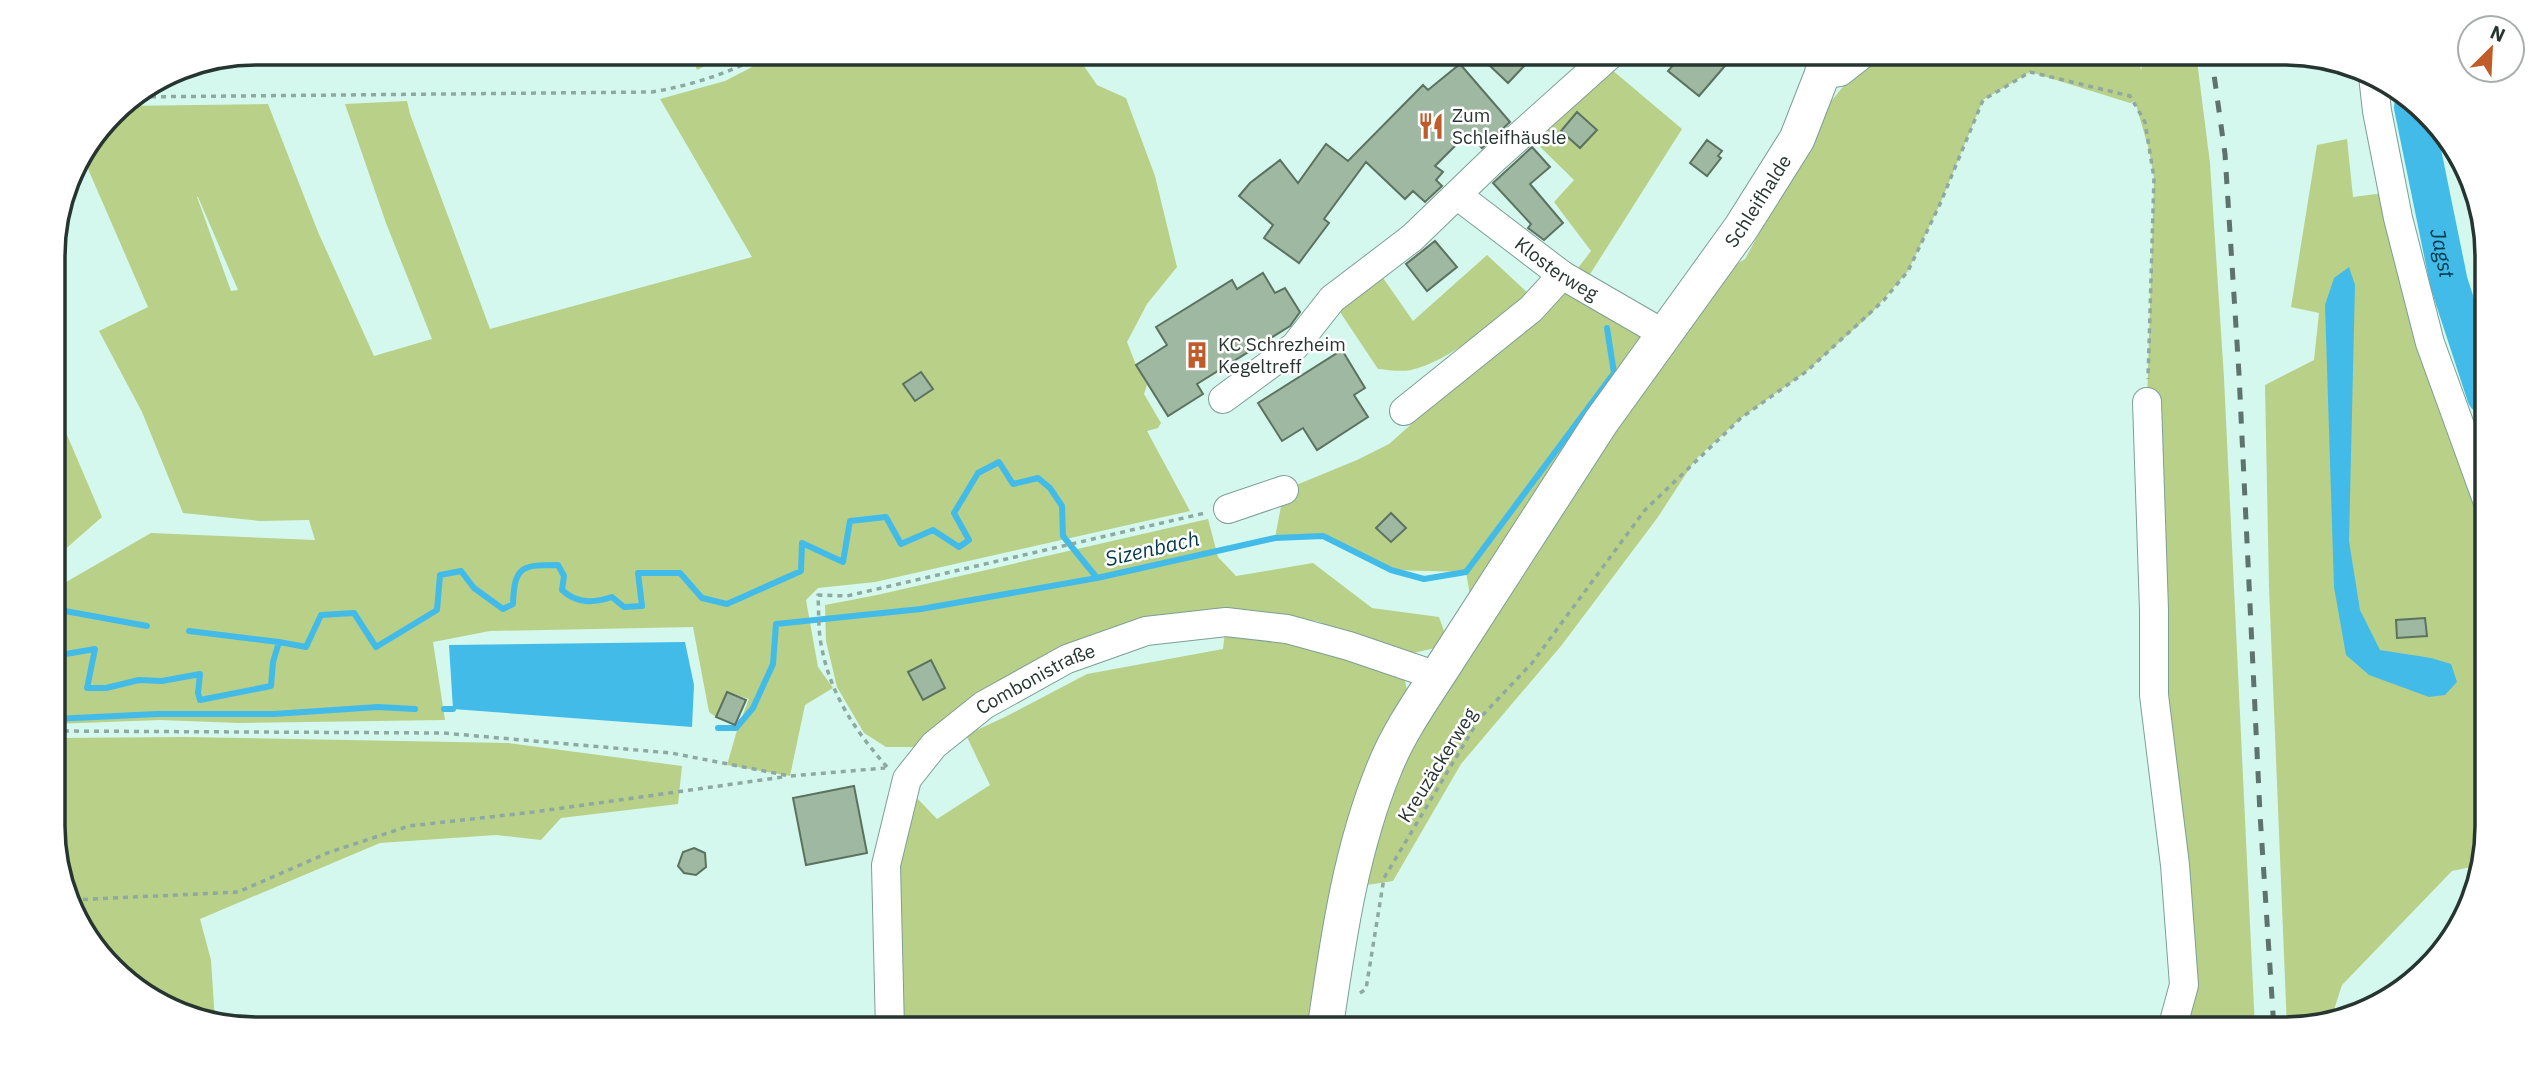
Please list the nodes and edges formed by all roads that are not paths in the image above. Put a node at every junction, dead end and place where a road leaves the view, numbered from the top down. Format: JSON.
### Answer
{"nodes":[{"id":1,"x":1598,"y":65,"type":"edge"},
{"id":2,"x":1825,"y":65,"type":"edge"},
{"id":3,"x":1827,"y":65,"type":"edge"},
{"id":4,"x":1848,"y":65,"type":"edge"},
{"id":5,"x":2374,"y":87,"type":"edge"},
{"id":6,"x":1457,"y":195,"type":"junction"},
{"id":7,"x":1562,"y":275,"type":"junction"},
{"id":8,"x":1664,"y":334,"type":"junction"},
{"id":9,"x":1223,"y":399,"type":"dead end"},
{"id":10,"x":2147,"y":402,"type":"road end"},
{"id":11,"x":1404,"y":411,"type":"dead end"},
{"id":12,"x":2475,"y":467,"type":"edge"},
{"id":13,"x":1284,"y":490,"type":"dead end"},
{"id":14,"x":1228,"y":509,"type":"road end"},
{"id":15,"x":1437,"y":676,"type":"junction"},
{"id":16,"x":890,"y":1017,"type":"edge"},
{"id":17,"x":1326,"y":1017,"type":"edge"},
{"id":18,"x":2175,"y":1017,"type":"edge"}],
"edges":[{"from":1,"to":6,"type":"street"},
{"from":2,"to":8,"type":"main road","name":"Schleifhalde"},
{"from":3,"to":4,"type":"street"},
{"from":5,"to":12,"type":"street"},
{"from":6,"to":7,"type":"street","name":"Klosterweg"},
{"from":6,"to":9,"type":"street"},
{"from":7,"to":8,"type":"street","name":"Klosterweg"},
{"from":7,"to":11,"type":"street"},
{"from":8,"to":15,"type":"main road","name":"Schleifhalde"},
{"from":10,"to":18,"type":"street"},
{"from":13,"to":14,"type":"street"},
{"from":15,"to":16,"type":"street","name":"Combonistraße"},
{"from":15,"to":17,"type":"main road","name":"Schleifhalde"}]}
